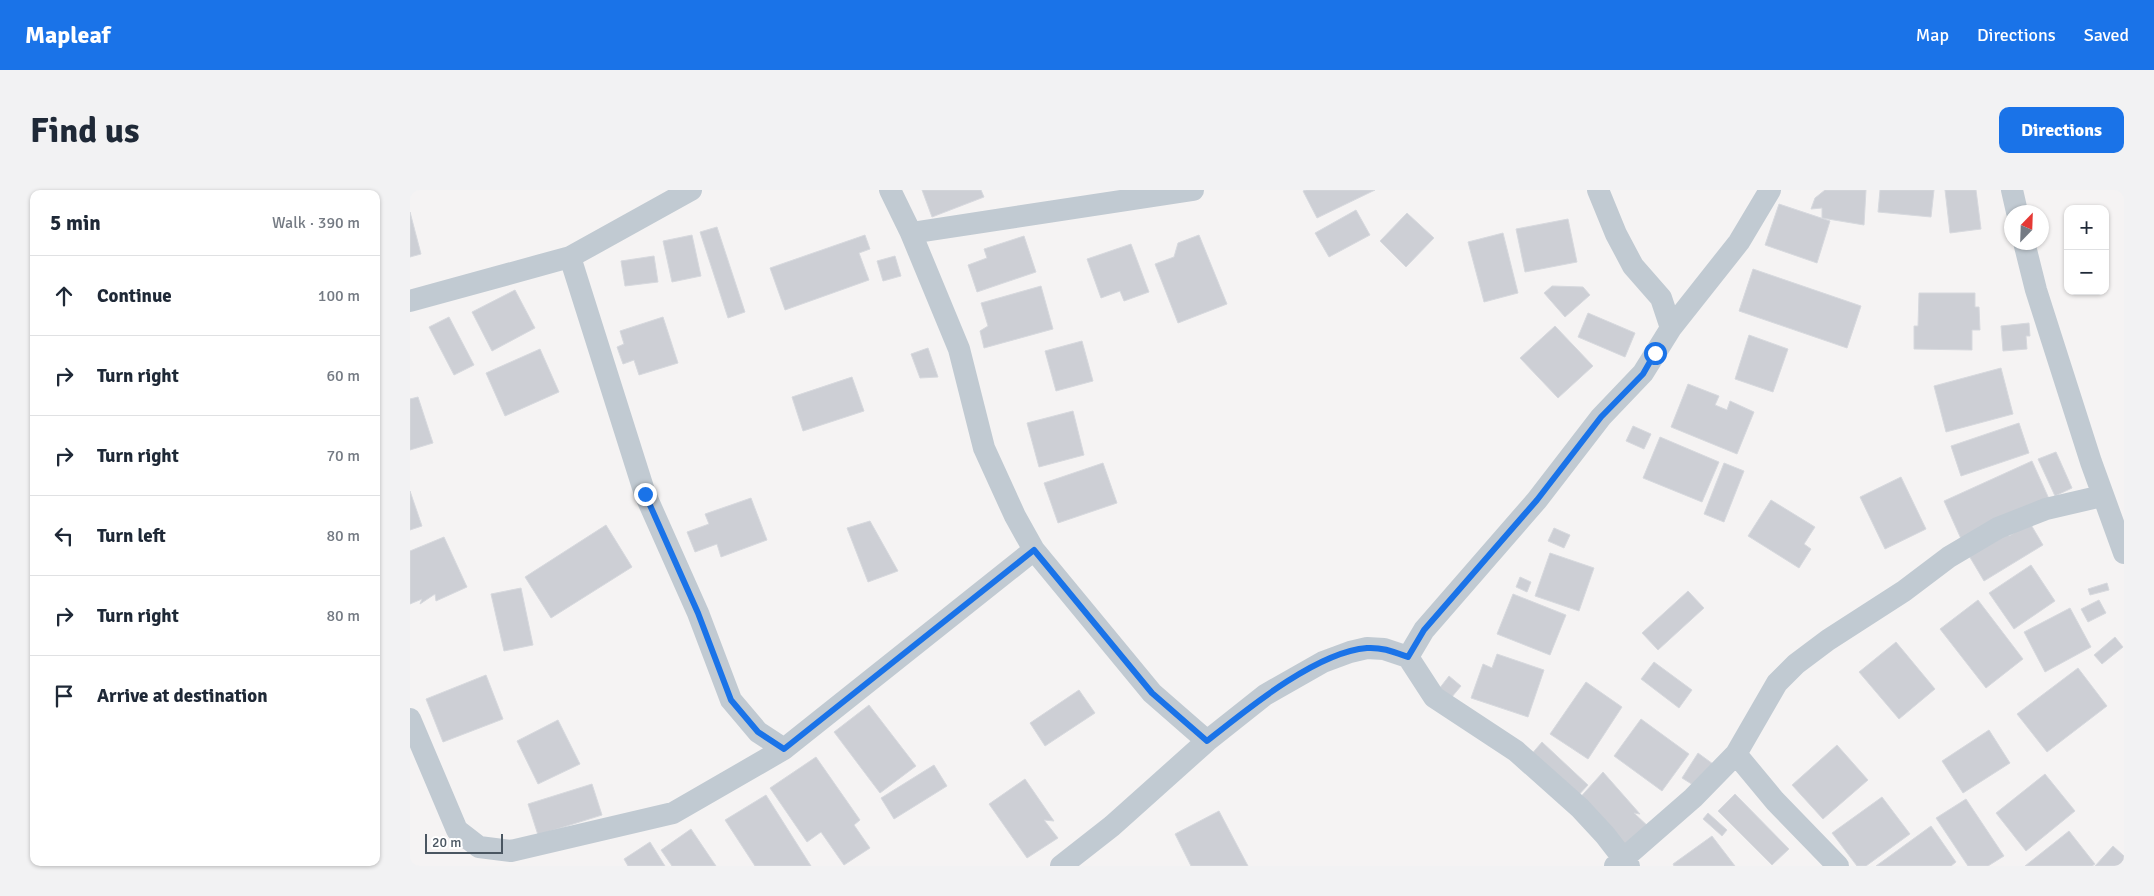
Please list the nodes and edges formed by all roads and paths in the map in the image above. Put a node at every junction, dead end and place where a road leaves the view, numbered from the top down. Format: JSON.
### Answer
{"nodes":[{"id":1,"x":691,"y":190,"type":"edge"},
{"id":2,"x":890,"y":190,"type":"edge"},
{"id":3,"x":1193,"y":190,"type":"edge"},
{"id":4,"x":1598,"y":190,"type":"edge"},
{"id":5,"x":1770,"y":190,"type":"edge"},
{"id":6,"x":2012,"y":190,"type":"edge"},
{"id":7,"x":2015,"y":205,"type":"edge"},
{"id":8,"x":911,"y":233,"type":"junction"},
{"id":9,"x":2026,"y":250,"type":"edge"},
{"id":10,"x":570,"y":257,"type":"junction"},
{"id":11,"x":410,"y":301,"type":"edge"},
{"id":12,"x":1671,"y":328,"type":"junction"},
{"id":13,"x":2102,"y":496,"type":"junction"},
{"id":14,"x":1034,"y":550,"type":"junction"},
{"id":15,"x":2124,"y":553,"type":"edge"},
{"id":16,"x":1408,"y":657,"type":"junction"},
{"id":17,"x":410,"y":719,"type":"edge"},
{"id":18,"x":1207,"y":741,"type":"junction"},
{"id":19,"x":784,"y":749,"type":"junction"},
{"id":20,"x":1736,"y":754,"type":"junction"},
{"id":21,"x":1623,"y":864,"type":"edge"},
{"id":22,"x":1060,"y":866,"type":"edge"},
{"id":23,"x":1838,"y":866,"type":"edge"}],
"edges":[{"from":1,"to":10,"type":"street"},
{"from":2,"to":8,"type":"street"},
{"from":3,"to":8,"type":"street"},
{"from":4,"to":12,"type":"street"},
{"from":5,"to":12,"type":"street"},
{"from":6,"to":7,"type":"street"},
{"from":8,"to":14,"type":"street"},
{"from":9,"to":13,"type":"street"},
{"from":10,"to":11,"type":"street"},
{"from":10,"to":19,"type":"street"},
{"from":12,"to":16,"type":"street"},
{"from":13,"to":15,"type":"street"},
{"from":13,"to":20,"type":"street"},
{"from":14,"to":18,"type":"street"},
{"from":14,"to":19,"type":"street"},
{"from":16,"to":18,"type":"street"},
{"from":16,"to":21,"type":"street"},
{"from":17,"to":19,"type":"street"},
{"from":18,"to":22,"type":"street"},
{"from":20,"to":21,"type":"street"},
{"from":20,"to":23,"type":"street"}]}
